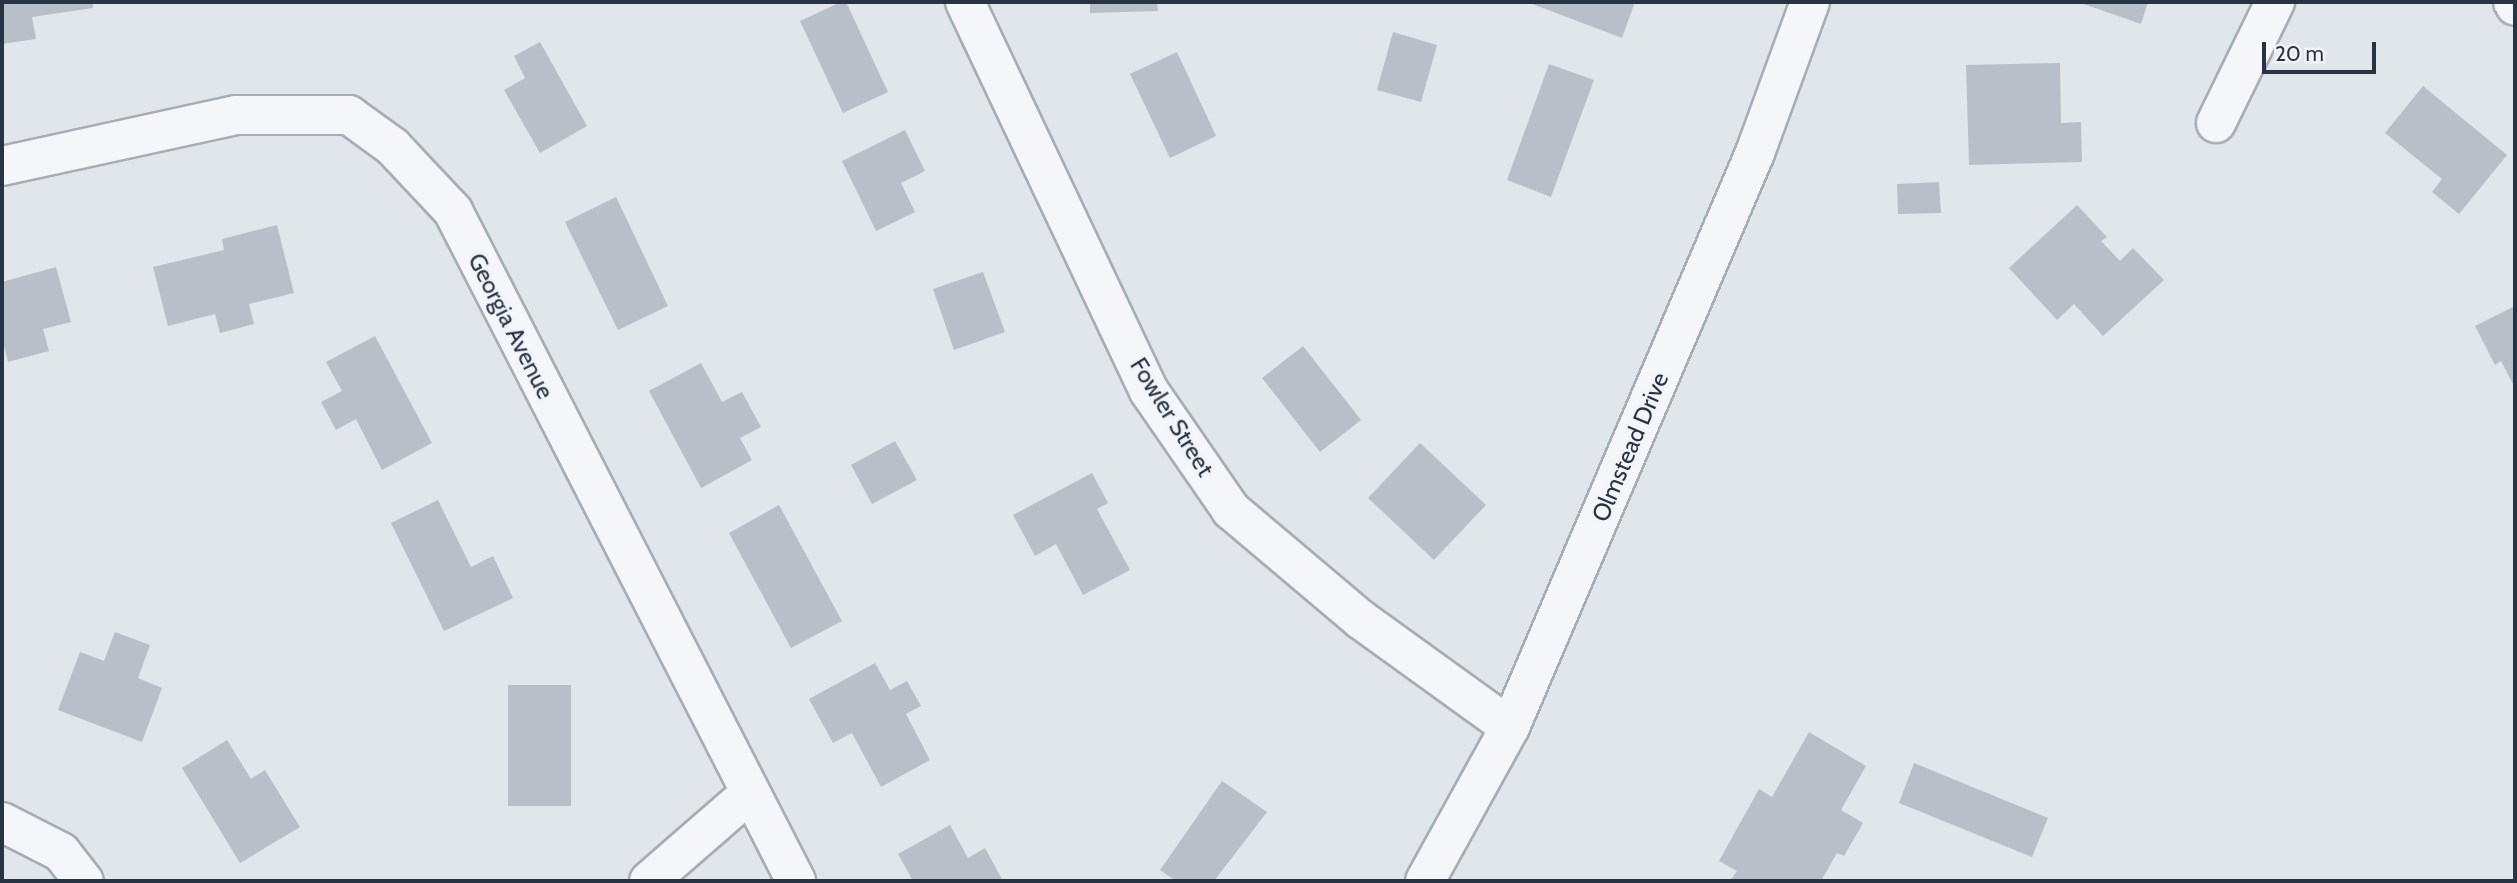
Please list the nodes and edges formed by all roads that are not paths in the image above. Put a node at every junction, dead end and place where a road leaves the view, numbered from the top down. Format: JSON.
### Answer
{"nodes":[{"id":1,"x":965,"y":2,"type":"edge"},
{"id":2,"x":1810,"y":2,"type":"edge"},
{"id":3,"x":2275,"y":2,"type":"edge"},
{"id":4,"x":2216,"y":123,"type":"dead end"},
{"id":5,"x":2,"y":166,"type":"edge"},
{"id":6,"x":1510,"y":727,"type":"junction"},
{"id":7,"x":749,"y":794,"type":"junction"},
{"id":8,"x":2,"y":821,"type":"edge"},
{"id":9,"x":84,"y":881,"type":"edge"},
{"id":10,"x":649,"y":881,"type":"edge"},
{"id":11,"x":796,"y":881,"type":"edge"},
{"id":12,"x":1425,"y":881,"type":"edge"}],
"edges":[{"from":1,"to":6,"type":"street","name":"Fowler Street"},
{"from":2,"to":6,"type":"street","name":"Olmstead Drive"},
{"from":3,"to":4,"type":"street"},
{"from":5,"to":7,"type":"street","name":"Georgia Avenue"},
{"from":6,"to":12,"type":"street","name":"Olmstead Drive"},
{"from":7,"to":10,"type":"street"},
{"from":7,"to":11,"type":"street","name":"Georgia Avenue"},
{"from":8,"to":9,"type":"street"}]}
